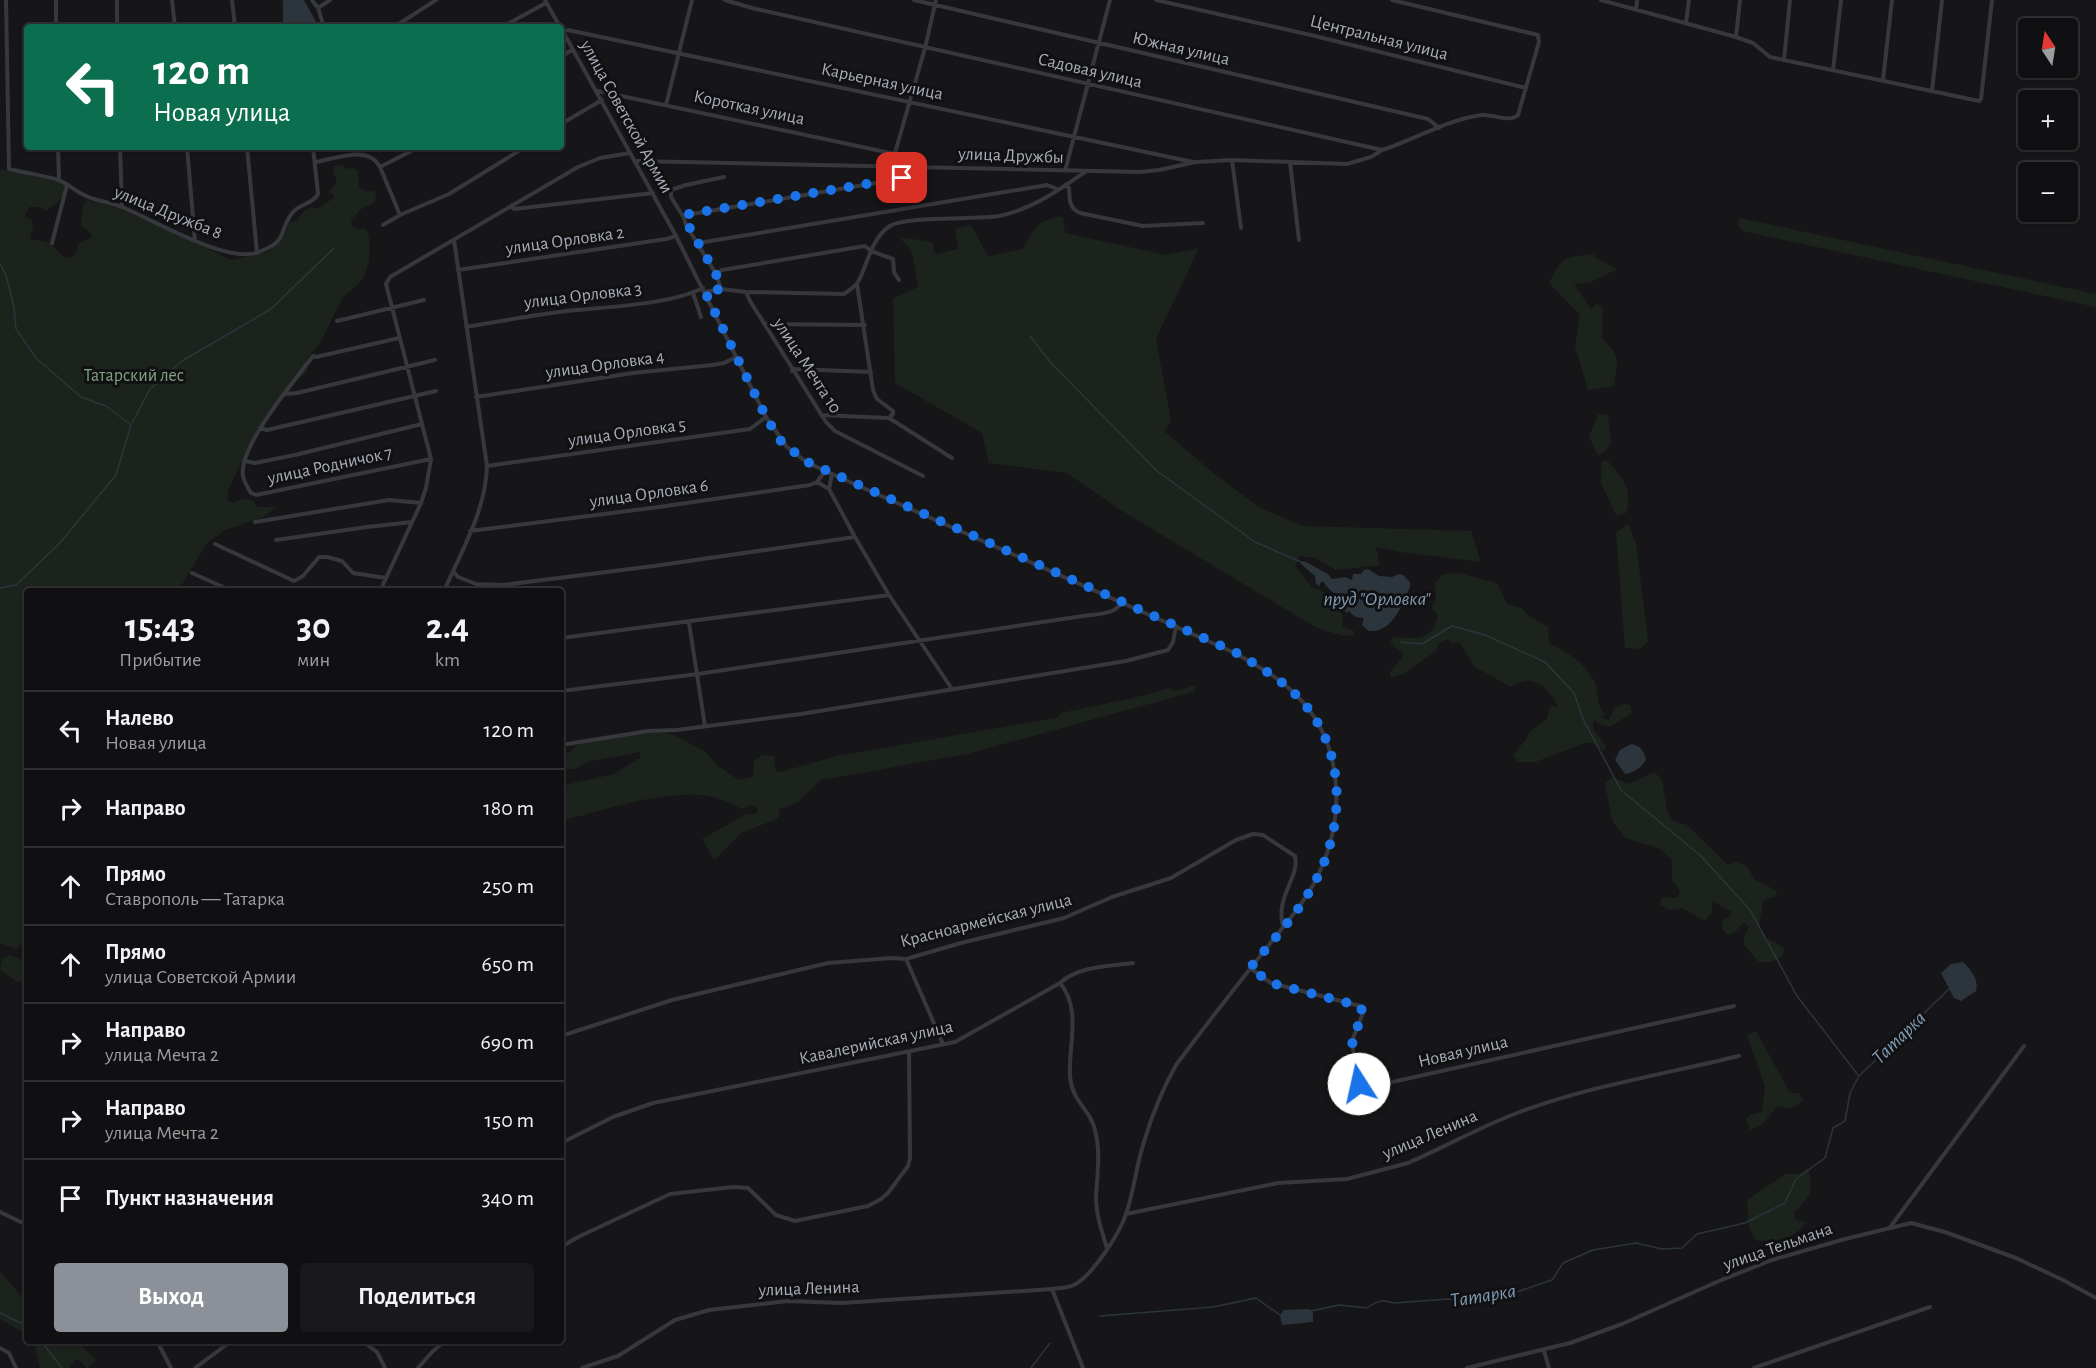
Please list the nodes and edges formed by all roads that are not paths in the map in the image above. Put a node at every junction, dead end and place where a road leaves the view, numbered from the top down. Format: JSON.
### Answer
{"nodes":[{"id":1,"x":6,"y":0,"type":"edge"},
{"id":2,"x":56,"y":0,"type":"edge"},
{"id":3,"x":117,"y":0,"type":"edge"},
{"id":4,"x":172,"y":0,"type":"edge"},
{"id":5,"x":232,"y":0,"type":"edge"},
{"id":6,"x":312,"y":0,"type":"edge"},
{"id":7,"x":330,"y":0,"type":"edge"},
{"id":8,"x":436,"y":0,"type":"edge"},
{"id":9,"x":692,"y":0,"type":"edge"},
{"id":10,"x":725,"y":0,"type":"edge"},
{"id":11,"x":914,"y":0,"type":"edge"},
{"id":12,"x":1110,"y":0,"type":"edge"},
{"id":13,"x":1156,"y":0,"type":"edge"},
{"id":14,"x":1392,"y":0,"type":"edge"},
{"id":15,"x":1601,"y":0,"type":"edge"},
{"id":16,"x":1637,"y":0,"type":"edge"},
{"id":17,"x":1689,"y":0,"type":"edge"},
{"id":18,"x":1740,"y":0,"type":"edge"},
{"id":19,"x":1790,"y":0,"type":"edge"},
{"id":20,"x":1841,"y":0,"type":"edge"},
{"id":21,"x":1892,"y":0,"type":"edge"},
{"id":22,"x":1942,"y":0,"type":"edge"},
{"id":23,"x":1992,"y":0,"type":"edge"},
{"id":24,"x":545,"y":1,"type":"edge"},
{"id":25,"x":935,"y":2,"type":"edge"},
{"id":26,"x":318,"y":8,"type":"junction"},
{"id":27,"x":1636,"y":9,"type":"junction"},
{"id":28,"x":1686,"y":23,"type":"junction"},
{"id":29,"x":56,"y":24,"type":"edge"},
{"id":30,"x":117,"y":24,"type":"edge"},
{"id":31,"x":175,"y":24,"type":"edge"},
{"id":32,"x":234,"y":24,"type":"edge"},
{"id":33,"x":323,"y":24,"type":"edge"},
{"id":34,"x":399,"y":24,"type":"edge"},
{"id":35,"x":507,"y":24,"type":"edge"},
{"id":36,"x":558,"y":24,"type":"edge"},
{"id":37,"x":564,"y":29,"type":"edge"},
{"id":38,"x":564,"y":34,"type":"edge"},
{"id":39,"x":1736,"y":37,"type":"junction"},
{"id":40,"x":1098,"y":44,"type":"junction"},
{"id":41,"x":925,"y":48,"type":"junction"},
{"id":42,"x":573,"y":49,"type":"junction"},
{"id":43,"x":679,"y":54,"type":"junction"},
{"id":44,"x":564,"y":55,"type":"edge"},
{"id":45,"x":1784,"y":60,"type":"junction"},
{"id":46,"x":1833,"y":70,"type":"junction"},
{"id":47,"x":1883,"y":80,"type":"junction"},
{"id":48,"x":1086,"y":84,"type":"junction"},
{"id":49,"x":1526,"y":88,"type":"junction"},
{"id":50,"x":597,"y":91,"type":"junction"},
{"id":51,"x":1932,"y":91,"type":"junction"},
{"id":52,"x":602,"y":100,"type":"junction"},
{"id":53,"x":910,"y":102,"type":"junction"},
{"id":54,"x":666,"y":105,"type":"junction"},
{"id":55,"x":564,"y":122,"type":"edge"},
{"id":56,"x":1439,"y":128,"type":"junction"},
{"id":57,"x":1073,"y":135,"type":"junction"},
{"id":58,"x":58,"y":150,"type":"edge"},
{"id":59,"x":120,"y":150,"type":"edge"},
{"id":60,"x":187,"y":150,"type":"edge"},
{"id":61,"x":247,"y":150,"type":"edge"},
{"id":62,"x":314,"y":150,"type":"edge"},
{"id":63,"x":412,"y":150,"type":"edge"},
{"id":64,"x":520,"y":150,"type":"edge"},
{"id":65,"x":1382,"y":150,"type":"junction"},
{"id":66,"x":630,"y":153,"type":"junction"},
{"id":67,"x":895,"y":154,"type":"junction"},
{"id":68,"x":1232,"y":160,"type":"junction"},
{"id":69,"x":635,"y":161,"type":"junction"},
{"id":70,"x":316,"y":162,"type":"junction"},
{"id":71,"x":1196,"y":162,"type":"junction"},
{"id":72,"x":1290,"y":162,"type":"junction"},
{"id":73,"x":891,"y":166,"type":"junction"},
{"id":74,"x":380,"y":167,"type":"junction"},
{"id":75,"x":925,"y":167,"type":"junction"},
{"id":76,"x":1065,"y":171,"type":"junction"},
{"id":77,"x":1086,"y":172,"type":"junction"},
{"id":78,"x":724,"y":177,"type":"dead end"},
{"id":79,"x":59,"y":180,"type":"junction"},
{"id":80,"x":67,"y":185,"type":"junction"},
{"id":81,"x":1065,"y":185,"type":"junction"},
{"id":82,"x":1057,"y":189,"type":"junction"},
{"id":83,"x":653,"y":193,"type":"junction"},
{"id":84,"x":512,"y":205,"type":"junction"},
{"id":85,"x":122,"y":207,"type":"junction"},
{"id":86,"x":400,"y":215,"type":"junction"},
{"id":87,"x":684,"y":218,"type":"junction"},
{"id":88,"x":1203,"y":223,"type":"dead end"},
{"id":89,"x":383,"y":225,"type":"dead end"},
{"id":90,"x":1241,"y":228,"type":"dead end"},
{"id":91,"x":676,"y":236,"type":"junction"},
{"id":92,"x":454,"y":240,"type":"junction"},
{"id":93,"x":1299,"y":240,"type":"dead end"},
{"id":94,"x":195,"y":241,"type":"junction"},
{"id":95,"x":52,"y":243,"type":"dead end"},
{"id":96,"x":698,"y":245,"type":"junction"},
{"id":97,"x":871,"y":250,"type":"junction"},
{"id":98,"x":257,"y":254,"type":"junction"},
{"id":99,"x":458,"y":270,"type":"junction"},
{"id":100,"x":716,"y":274,"type":"junction"},
{"id":101,"x":899,"y":280,"type":"dead end"},
{"id":102,"x":857,"y":284,"type":"junction"},
{"id":103,"x":721,"y":289,"type":"junction"},
{"id":104,"x":704,"y":290,"type":"junction"},
{"id":105,"x":746,"y":292,"type":"junction"},
{"id":106,"x":693,"y":293,"type":"junction"},
{"id":107,"x":424,"y":300,"type":"dead end"},
{"id":108,"x":392,"y":308,"type":"junction"},
{"id":109,"x":701,"y":317,"type":"dead end"},
{"id":110,"x":337,"y":321,"type":"dead end"},
{"id":111,"x":763,"y":324,"type":"junction"},
{"id":112,"x":865,"y":325,"type":"junction"},
{"id":113,"x":466,"y":327,"type":"junction"},
{"id":114,"x":399,"y":338,"type":"junction"},
{"id":115,"x":736,"y":357,"type":"junction"},
{"id":116,"x":435,"y":360,"type":"dead end"},
{"id":117,"x":407,"y":367,"type":"junction"},
{"id":118,"x":792,"y":371,"type":"junction"},
{"id":119,"x":871,"y":372,"type":"junction"},
{"id":120,"x":436,"y":391,"type":"dead end"},
{"id":121,"x":284,"y":394,"type":"junction"},
{"id":122,"x":415,"y":396,"type":"junction"},
{"id":123,"x":476,"y":397,"type":"junction"},
{"id":124,"x":820,"y":415,"type":"junction"},
{"id":125,"x":766,"y":417,"type":"junction"},
{"id":126,"x":889,"y":418,"type":"junction"},
{"id":127,"x":422,"y":424,"type":"junction"},
{"id":128,"x":260,"y":428,"type":"junction"},
{"id":129,"x":952,"y":458,"type":"dead end"},
{"id":130,"x":431,"y":459,"type":"junction"},
{"id":131,"x":244,"y":461,"type":"junction"},
{"id":132,"x":488,"y":466,"type":"junction"},
{"id":133,"x":825,"y":471,"type":"junction"},
{"id":134,"x":832,"y":474,"type":"junction"},
{"id":135,"x":923,"y":476,"type":"dead end"},
{"id":136,"x":817,"y":482,"type":"junction"},
{"id":137,"x":829,"y":489,"type":"junction"},
{"id":138,"x":421,"y":503,"type":"junction"},
{"id":139,"x":255,"y":522,"type":"dead end"},
{"id":140,"x":413,"y":522,"type":"junction"},
{"id":141,"x":470,"y":531,"type":"junction"},
{"id":142,"x":855,"y":537,"type":"junction"},
{"id":143,"x":276,"y":540,"type":"dead end"},
{"id":144,"x":215,"y":544,"type":"dead end"},
{"id":145,"x":454,"y":572,"type":"junction"},
{"id":146,"x":192,"y":573,"type":"dead end"},
{"id":147,"x":386,"y":578,"type":"junction"},
{"id":148,"x":522,"y":583,"type":"junction"},
{"id":149,"x":225,"y":588,"type":"edge"},
{"id":150,"x":381,"y":588,"type":"edge"},
{"id":151,"x":446,"y":588,"type":"edge"},
{"id":152,"x":520,"y":588,"type":"edge"},
{"id":153,"x":889,"y":596,"type":"junction"},
{"id":154,"x":1121,"y":603,"type":"junction"},
{"id":155,"x":689,"y":623,"type":"junction"},
{"id":156,"x":1176,"y":626,"type":"junction"},
{"id":157,"x":564,"y":638,"type":"edge"},
{"id":158,"x":918,"y":641,"type":"junction"},
{"id":159,"x":698,"y":674,"type":"junction"},
{"id":160,"x":952,"y":690,"type":"junction"},
{"id":161,"x":564,"y":691,"type":"edge"},
{"id":162,"x":705,"y":726,"type":"junction"},
{"id":163,"x":564,"y":745,"type":"edge"},
{"id":164,"x":1283,"y":926,"type":"junction"},
{"id":165,"x":906,"y":959,"type":"junction"},
{"id":166,"x":1133,"y":963,"type":"dead end"},
{"id":167,"x":1250,"y":968,"type":"junction"},
{"id":168,"x":1060,"y":983,"type":"junction"},
{"id":169,"x":1734,"y":1006,"type":"dead end"},
{"id":170,"x":564,"y":1035,"type":"edge"},
{"id":171,"x":943,"y":1044,"type":"junction"},
{"id":172,"x":2024,"y":1046,"type":"dead end"},
{"id":173,"x":909,"y":1052,"type":"junction"},
{"id":174,"x":1739,"y":1056,"type":"dead end"},
{"id":175,"x":564,"y":1142,"type":"edge"},
{"id":176,"x":0,"y":1212,"type":"edge"},
{"id":177,"x":1126,"y":1214,"type":"junction"},
{"id":178,"x":24,"y":1224,"type":"edge"},
{"id":179,"x":1891,"y":1227,"type":"junction"},
{"id":180,"x":564,"y":1245,"type":"edge"},
{"id":181,"x":1108,"y":1249,"type":"junction"},
{"id":182,"x":1052,"y":1289,"type":"junction"},
{"id":183,"x":2096,"y":1298,"type":"edge"},
{"id":184,"x":1930,"y":1307,"type":"dead end"},
{"id":185,"x":159,"y":1344,"type":"edge"},
{"id":186,"x":227,"y":1344,"type":"edge"},
{"id":187,"x":366,"y":1344,"type":"edge"},
{"id":188,"x":442,"y":1344,"type":"edge"},
{"id":189,"x":0,"y":1348,"type":"edge"},
{"id":190,"x":1544,"y":1351,"type":"junction"},
{"id":191,"x":16,"y":1368,"type":"edge"},
{"id":192,"x":171,"y":1368,"type":"edge"},
{"id":193,"x":195,"y":1368,"type":"edge"},
{"id":194,"x":385,"y":1368,"type":"edge"},
{"id":195,"x":418,"y":1368,"type":"edge"},
{"id":196,"x":582,"y":1368,"type":"edge"},
{"id":197,"x":1083,"y":1368,"type":"edge"},
{"id":198,"x":1467,"y":1368,"type":"edge"},
{"id":199,"x":1550,"y":1368,"type":"edge"},
{"id":200,"x":1754,"y":1368,"type":"edge"}],
"edges":[{"from":1,"to":79,"type":"street","name":"улица Дружба 8"},
{"from":2,"to":29,"type":"street"},
{"from":3,"to":30,"type":"street"},
{"from":4,"to":31,"type":"street"},
{"from":5,"to":32,"type":"street"},
{"from":6,"to":26,"type":"street"},
{"from":7,"to":26,"type":"street"},
{"from":8,"to":34,"type":"street"},
{"from":9,"to":43,"type":"street"},
{"from":10,"to":41,"type":"street","name":"Садовая улица"},
{"from":11,"to":25,"type":"street","name":"Южная улица"},
{"from":12,"to":40,"type":"street"},
{"from":13,"to":49,"type":"street","name":"Центральная улица"},
{"from":14,"to":49,"type":"street"},
{"from":15,"to":27,"type":"street"},
{"from":16,"to":27,"type":"street"},
{"from":17,"to":28,"type":"street"},
{"from":18,"to":39,"type":"street"},
{"from":19,"to":45,"type":"street"},
{"from":20,"to":46,"type":"street"},
{"from":21,"to":47,"type":"street"},
{"from":22,"to":51,"type":"street"},
{"from":23,"to":51,"type":"street"},
{"from":24,"to":35,"type":"street"},
{"from":24,"to":36,"type":"street","name":"улица Советской Армии"},
{"from":25,"to":40,"type":"street","name":"Южная улица"},
{"from":25,"to":41,"type":"street"},
{"from":26,"to":33,"type":"street"},
{"from":27,"to":28,"type":"street"},
{"from":28,"to":39,"type":"street"},
{"from":37,"to":43,"type":"street","name":"Карьерная улица"},
{"from":38,"to":42,"type":"street","name":"улица Советской Армии"},
{"from":39,"to":45,"type":"street"},
{"from":40,"to":48,"type":"street"},
{"from":40,"to":56,"type":"street","name":"Южная улица"},
{"from":41,"to":48,"type":"street","name":"Садовая улица"},
{"from":41,"to":53,"type":"street"},
{"from":42,"to":44,"type":"street"},
{"from":42,"to":50,"type":"street","name":"улица Советской Армии"},
{"from":43,"to":53,"type":"street","name":"Карьерная улица"},
{"from":43,"to":54,"type":"street"},
{"from":45,"to":46,"type":"street"},
{"from":46,"to":47,"type":"street"},
{"from":47,"to":51,"type":"street"},
{"from":48,"to":57,"type":"street"},
{"from":48,"to":65,"type":"street","name":"Садовая улица"},
{"from":49,"to":56,"type":"street"},
{"from":50,"to":52,"type":"street","name":"улица Советской Армии"},
{"from":50,"to":54,"type":"street","name":"Короткая улица"},
{"from":52,"to":55,"type":"street"},
{"from":52,"to":66,"type":"street","name":"улица Советской Армии"},
{"from":53,"to":57,"type":"street","name":"Карьерная улица"},
{"from":53,"to":67,"type":"street"},
{"from":54,"to":67,"type":"street","name":"Короткая улица"},
{"from":56,"to":65,"type":"street"},
{"from":57,"to":71,"type":"street","name":"Карьерная улица"},
{"from":57,"to":76,"type":"street"},
{"from":58,"to":79,"type":"street"},
{"from":59,"to":85,"type":"street"},
{"from":60,"to":94,"type":"street"},
{"from":61,"to":98,"type":"street"},
{"from":62,"to":70,"type":"street"},
{"from":63,"to":74,"type":"street"},
{"from":64,"to":86,"type":"street"},
{"from":65,"to":72,"type":"street","name":"улица Дружбы"},
{"from":66,"to":69,"type":"street","name":"улица Советской Армии"},
{"from":66,"to":84,"type":"street"},
{"from":67,"to":73,"type":"street"},
{"from":68,"to":71,"type":"street","name":"улица Дружбы"},
{"from":68,"to":72,"type":"street","name":"улица Дружбы"},
{"from":68,"to":90,"type":"street"},
{"from":69,"to":73,"type":"street","name":"улица Дружбы"},
{"from":69,"to":83,"type":"street","name":"улица Советской Армии"},
{"from":70,"to":74,"type":"street"},
{"from":70,"to":98,"type":"street"},
{"from":71,"to":77,"type":"street","name":"улица Дружбы"},
{"from":72,"to":93,"type":"street"},
{"from":73,"to":75,"type":"street","name":"улица Дружбы"},
{"from":74,"to":86,"type":"street"},
{"from":75,"to":76,"type":"street","name":"улица Дружбы"},
{"from":75,"to":87,"type":"street"},
{"from":76,"to":77,"type":"street","name":"улица Дружбы"},
{"from":77,"to":81,"type":"street"},
{"from":78,"to":87,"type":"street"},
{"from":79,"to":80,"type":"street","name":"улица Дружба 8"},
{"from":80,"to":85,"type":"street","name":"улица Дружба 8"},
{"from":80,"to":95,"type":"street"},
{"from":81,"to":82,"type":"street"},
{"from":81,"to":88,"type":"street"},
{"from":82,"to":96,"type":"street"},
{"from":82,"to":97,"type":"street"},
{"from":83,"to":84,"type":"street"},
{"from":83,"to":91,"type":"street","name":"улица Советской Армии"},
{"from":84,"to":92,"type":"street"},
{"from":85,"to":94,"type":"street","name":"улица Дружба 8"},
{"from":86,"to":89,"type":"street"},
{"from":87,"to":96,"type":"street"},
{"from":91,"to":99,"type":"street","name":"улица Орловка 2"},
{"from":91,"to":104,"type":"street","name":"улица Советской Армии"},
{"from":92,"to":99,"type":"street"},
{"from":92,"to":108,"type":"street"},
{"from":94,"to":98,"type":"street","name":"улица Дружба 8"},
{"from":96,"to":100,"type":"street"},
{"from":97,"to":100,"type":"street"},
{"from":97,"to":101,"type":"street"},
{"from":97,"to":102,"type":"street"},
{"from":99,"to":113,"type":"street"},
{"from":100,"to":103,"type":"street"},
{"from":102,"to":105,"type":"street","name":"улица Орловка 3"},
{"from":102,"to":112,"type":"street"},
{"from":103,"to":104,"type":"street","name":"улица Орловка 3"},
{"from":103,"to":105,"type":"street","name":"улица Орловка 3"},
{"from":104,"to":106,"type":"street","name":"улица Орловка 3"},
{"from":104,"to":115,"type":"street","name":"улица Советской Армии"},
{"from":105,"to":111,"type":"street","name":"улица Мечта 10"},
{"from":106,"to":109,"type":"street"},
{"from":106,"to":113,"type":"street","name":"улица Орловка 3"},
{"from":107,"to":108,"type":"street"},
{"from":108,"to":110,"type":"street"},
{"from":108,"to":114,"type":"street"},
{"from":111,"to":112,"type":"street"},
{"from":111,"to":118,"type":"street","name":"улица Мечта 10"},
{"from":112,"to":119,"type":"street"},
{"from":113,"to":123,"type":"street"},
{"from":114,"to":117,"type":"street"},
{"from":114,"to":121,"type":"street","name":"улица Родничок 7"},
{"from":115,"to":123,"type":"street","name":"улица Орловка 4"},
{"from":115,"to":125,"type":"street","name":"улица Советской Армии"},
{"from":116,"to":117,"type":"street"},
{"from":117,"to":121,"type":"street"},
{"from":117,"to":122,"type":"street"},
{"from":118,"to":119,"type":"street"},
{"from":118,"to":124,"type":"street","name":"улица Мечта 10"},
{"from":119,"to":126,"type":"street"},
{"from":120,"to":122,"type":"street"},
{"from":121,"to":128,"type":"street","name":"улица Родничок 7"},
{"from":122,"to":127,"type":"street"},
{"from":122,"to":128,"type":"street"},
{"from":123,"to":132,"type":"street"},
{"from":124,"to":126,"type":"street"},
{"from":124,"to":135,"type":"street","name":"улица Мечта 10"},
{"from":125,"to":132,"type":"street","name":"улица Орловка 5"},
{"from":125,"to":133,"type":"street","name":"улица Советской Армии"},
{"from":126,"to":129,"type":"street"},
{"from":127,"to":130,"type":"street"},
{"from":127,"to":131,"type":"street"},
{"from":128,"to":131,"type":"street","name":"улица Родничок 7"},
{"from":130,"to":131,"type":"street","name":"улица Родничок 7"},
{"from":130,"to":138,"type":"street"},
{"from":132,"to":141,"type":"street"},
{"from":133,"to":134,"type":"street","name":"улица Советской Армии"},
{"from":133,"to":136,"type":"street"},
{"from":134,"to":137,"type":"street"},
{"from":134,"to":154,"type":"street","name":"улица Советской Армии"},
{"from":136,"to":137,"type":"street"},
{"from":136,"to":141,"type":"street","name":"улица Орловка 6"},
{"from":137,"to":142,"type":"street"},
{"from":138,"to":139,"type":"street"},
{"from":138,"to":140,"type":"street"},
{"from":140,"to":143,"type":"street"},
{"from":140,"to":147,"type":"street"},
{"from":141,"to":145,"type":"street"},
{"from":142,"to":148,"type":"street"},
{"from":142,"to":153,"type":"street"},
{"from":144,"to":147,"type":"street"},
{"from":145,"to":148,"type":"street"},
{"from":145,"to":151,"type":"street"},
{"from":146,"to":149,"type":"street"},
{"from":147,"to":150,"type":"street"},
{"from":148,"to":152,"type":"street"},
{"from":153,"to":155,"type":"street"},
{"from":153,"to":158,"type":"street"},
{"from":154,"to":156,"type":"street","name":"улица Советской Армии"},
{"from":154,"to":158,"type":"street"},
{"from":155,"to":157,"type":"street"},
{"from":155,"to":159,"type":"street"},
{"from":156,"to":160,"type":"street"},
{"from":156,"to":164,"type":"street","name":"улица Советской Армии"},
{"from":158,"to":159,"type":"street"},
{"from":158,"to":160,"type":"street"},
{"from":159,"to":161,"type":"street"},
{"from":159,"to":162,"type":"street"},
{"from":160,"to":162,"type":"street"},
{"from":162,"to":163,"type":"street"},
{"from":164,"to":165,"type":"street","name":"Красноармейская улица"},
{"from":164,"to":167,"type":"street","name":"улица Ленина"},
{"from":165,"to":170,"type":"street","name":"Красноармейская улица"},
{"from":165,"to":171,"type":"street"},
{"from":166,"to":168,"type":"street","name":"Кавалерийская улица"},
{"from":167,"to":169,"type":"street","name":"Новая улица"},
{"from":167,"to":177,"type":"street","name":"улица Ленина"},
{"from":168,"to":171,"type":"street","name":"Кавалерийская улица"},
{"from":168,"to":181,"type":"street"},
{"from":171,"to":173,"type":"street","name":"Кавалерийская улица"},
{"from":172,"to":179,"type":"street"},
{"from":173,"to":175,"type":"street","name":"Кавалерийская улица"},
{"from":173,"to":180,"type":"street"},
{"from":174,"to":177,"type":"street","name":"улица Ленина"},
{"from":176,"to":178,"type":"street"},
{"from":177,"to":181,"type":"street","name":"улица Ленина"},
{"from":179,"to":183,"type":"street","name":"улица Тельмана"},
{"from":179,"to":190,"type":"street","name":"улица Тельмана"},
{"from":181,"to":182,"type":"street","name":"улица Ленина"},
{"from":182,"to":196,"type":"street","name":"улица Ленина"},
{"from":182,"to":197,"type":"street"},
{"from":184,"to":200,"type":"street"},
{"from":185,"to":192,"type":"street"},
{"from":186,"to":193,"type":"street"},
{"from":187,"to":194,"type":"street"},
{"from":188,"to":195,"type":"street"},
{"from":189,"to":191,"type":"street"},
{"from":190,"to":198,"type":"street","name":"улица Тельмана"},
{"from":190,"to":199,"type":"street"}]}
